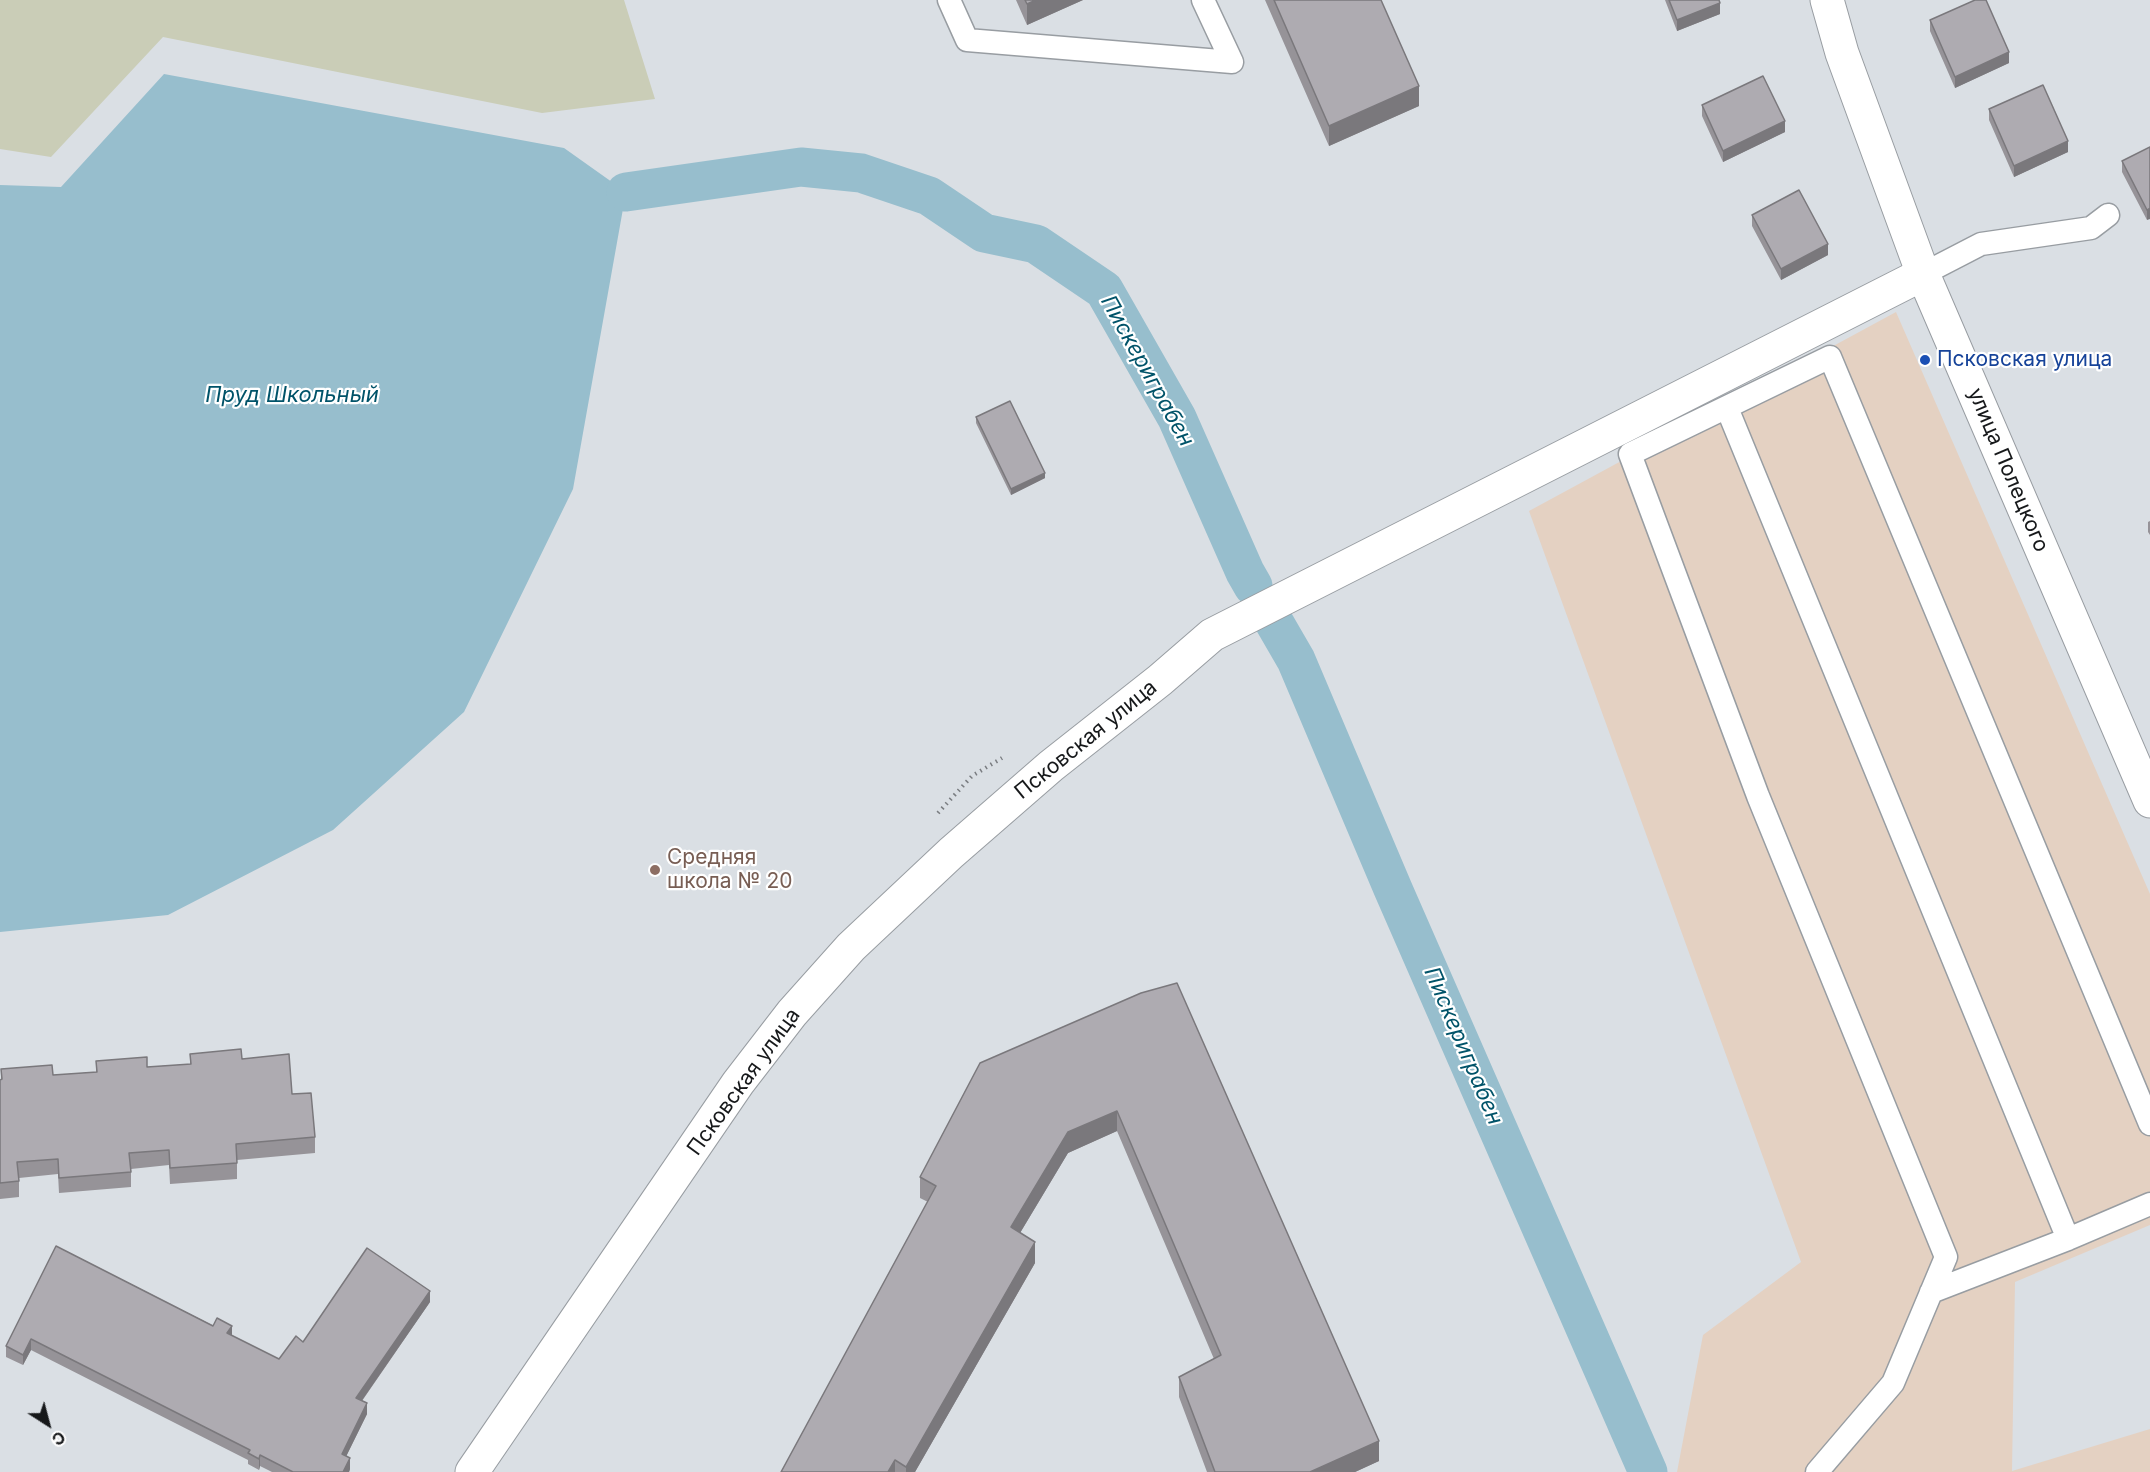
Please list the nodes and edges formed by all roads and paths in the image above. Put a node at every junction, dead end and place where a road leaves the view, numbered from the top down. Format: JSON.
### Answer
{"nodes":[{"id":1,"x":949,"y":0,"type":"edge"},
{"id":2,"x":1203,"y":0,"type":"edge"},
{"id":3,"x":1827,"y":0,"type":"edge"},
{"id":4,"x":2108,"y":215,"type":"dead end"},
{"id":5,"x":1923,"y":274,"type":"junction"},
{"id":6,"x":1726,"y":408,"type":"junction"},
{"id":7,"x":2150,"y":801,"type":"edge"},
{"id":8,"x":2150,"y":1124,"type":"edge"},
{"id":9,"x":2150,"y":1204,"type":"edge"},
{"id":10,"x":2068,"y":1239,"type":"junction"},
{"id":11,"x":1931,"y":1292,"type":"junction"},
{"id":12,"x":472,"y":1472,"type":"edge"},
{"id":13,"x":1817,"y":1472,"type":"edge"}],
"edges":[{"from":1,"to":2,"type":"lane"},
{"from":3,"to":5,"type":"street","name":"улица Полецкого"},
{"from":4,"to":5,"type":"lane"},
{"from":5,"to":7,"type":"street","name":"улица Полецкого"},
{"from":5,"to":12,"type":"street","name":"Псковская улица"},
{"from":6,"to":8,"type":"lane"},
{"from":6,"to":10,"type":"lane"},
{"from":6,"to":11,"type":"lane"},
{"from":9,"to":10,"type":"lane"},
{"from":10,"to":11,"type":"lane"},
{"from":11,"to":13,"type":"lane"}]}
